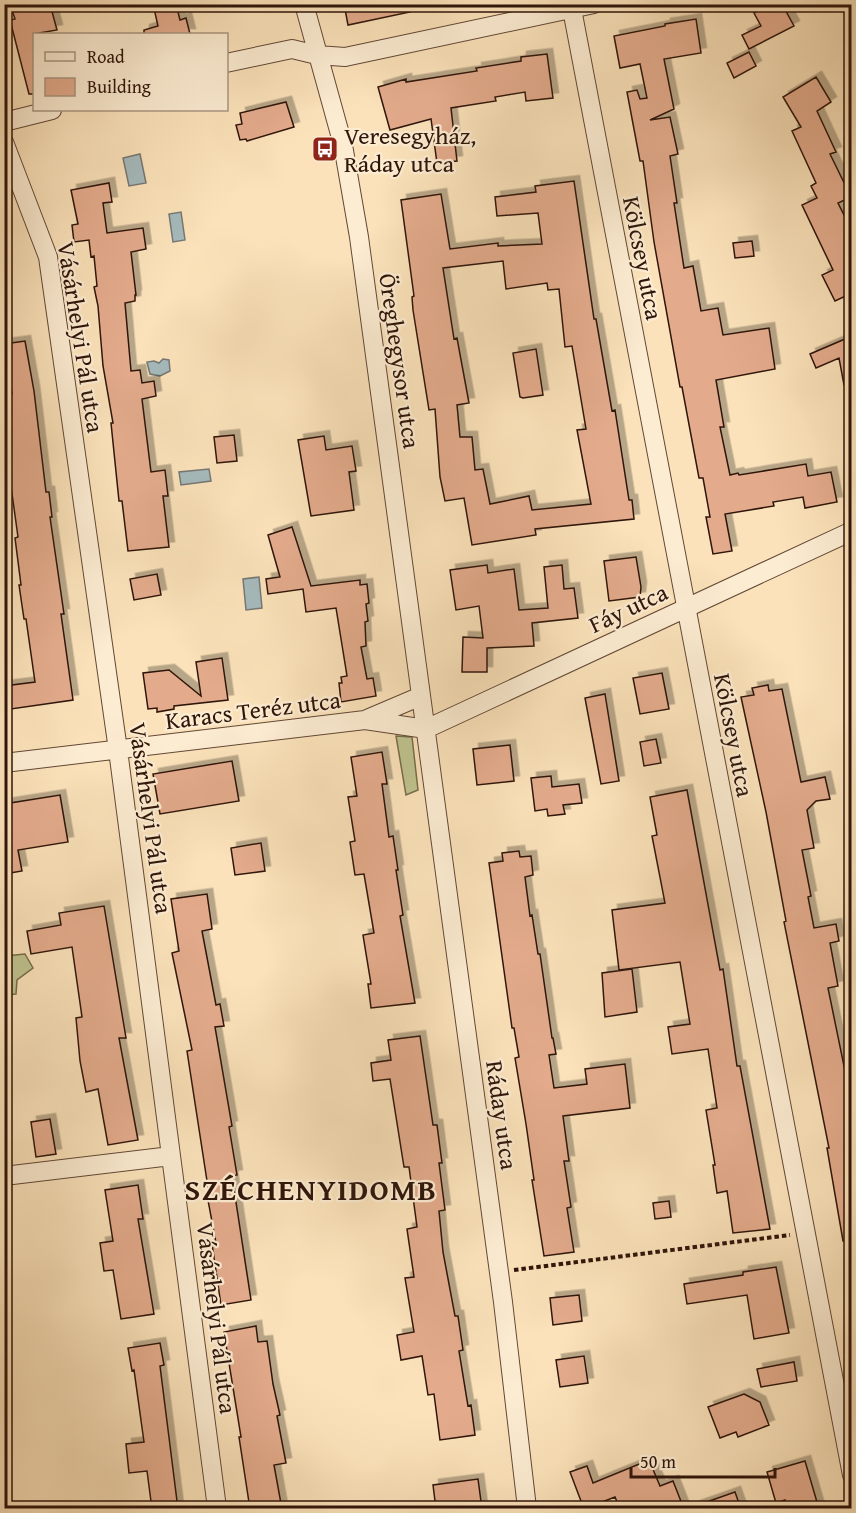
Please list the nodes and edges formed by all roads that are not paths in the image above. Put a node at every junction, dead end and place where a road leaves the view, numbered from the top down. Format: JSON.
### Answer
{"nodes":[{"id":1,"x":304,"y":4,"type":"edge"},
{"id":2,"x":594,"y":4,"type":"edge"},
{"id":3,"x":571,"y":7,"type":"edge"},
{"id":4,"x":317,"y":55,"type":"junction"},
{"id":5,"x":228,"y":63,"type":"edge"},
{"id":6,"x":48,"y":111,"type":"edge"},
{"id":7,"x":4,"y":122,"type":"edge"},
{"id":8,"x":4,"y":142,"type":"edge"},
{"id":9,"x":852,"y":531,"type":"edge"},
{"id":10,"x":685,"y":608,"type":"junction"},
{"id":11,"x":421,"y":696,"type":"junction"},
{"id":12,"x":365,"y":720,"type":"junction"},
{"id":13,"x":426,"y":729,"type":"junction"},
{"id":14,"x":118,"y":750,"type":"junction"},
{"id":15,"x":4,"y":763,"type":"edge"},
{"id":16,"x":171,"y":1156,"type":"junction"},
{"id":17,"x":4,"y":1176,"type":"edge"},
{"id":18,"x":852,"y":1475,"type":"edge"},
{"id":19,"x":217,"y":1509,"type":"edge"},
{"id":20,"x":527,"y":1509,"type":"edge"}],
"edges":[{"from":1,"to":4,"type":"street","name":"Öreghegysor utca"},
{"from":2,"to":3,"type":"street"},
{"from":3,"to":4,"type":"street"},
{"from":3,"to":10,"type":"street","name":"Kölcsey utca"},
{"from":4,"to":5,"type":"street"},
{"from":4,"to":11,"type":"street","name":"Öreghegysor utca"},
{"from":6,"to":7,"type":"street"},
{"from":8,"to":14,"type":"street","name":"Vásárhelyi Pál utca"},
{"from":9,"to":10,"type":"street","name":"Fáy utca"},
{"from":10,"to":13,"type":"street","name":"Fáy utca"},
{"from":10,"to":18,"type":"street","name":"Kölcsey utca"},
{"from":11,"to":12,"type":"street","name":"Karacs Teréz utca"},
{"from":11,"to":13,"type":"street","name":"Öreghegysor utca"},
{"from":12,"to":13,"type":"street","name":"Karacs Teréz utca"},
{"from":12,"to":14,"type":"street","name":"Karacs Teréz utca"},
{"from":13,"to":20,"type":"street","name":"Ráday utca"},
{"from":14,"to":15,"type":"street","name":"Karacs Teréz utca"},
{"from":14,"to":16,"type":"street","name":"Vásárhelyi Pál utca"},
{"from":16,"to":17,"type":"street"},
{"from":16,"to":19,"type":"street","name":"Vásárhelyi Pál utca"}]}
